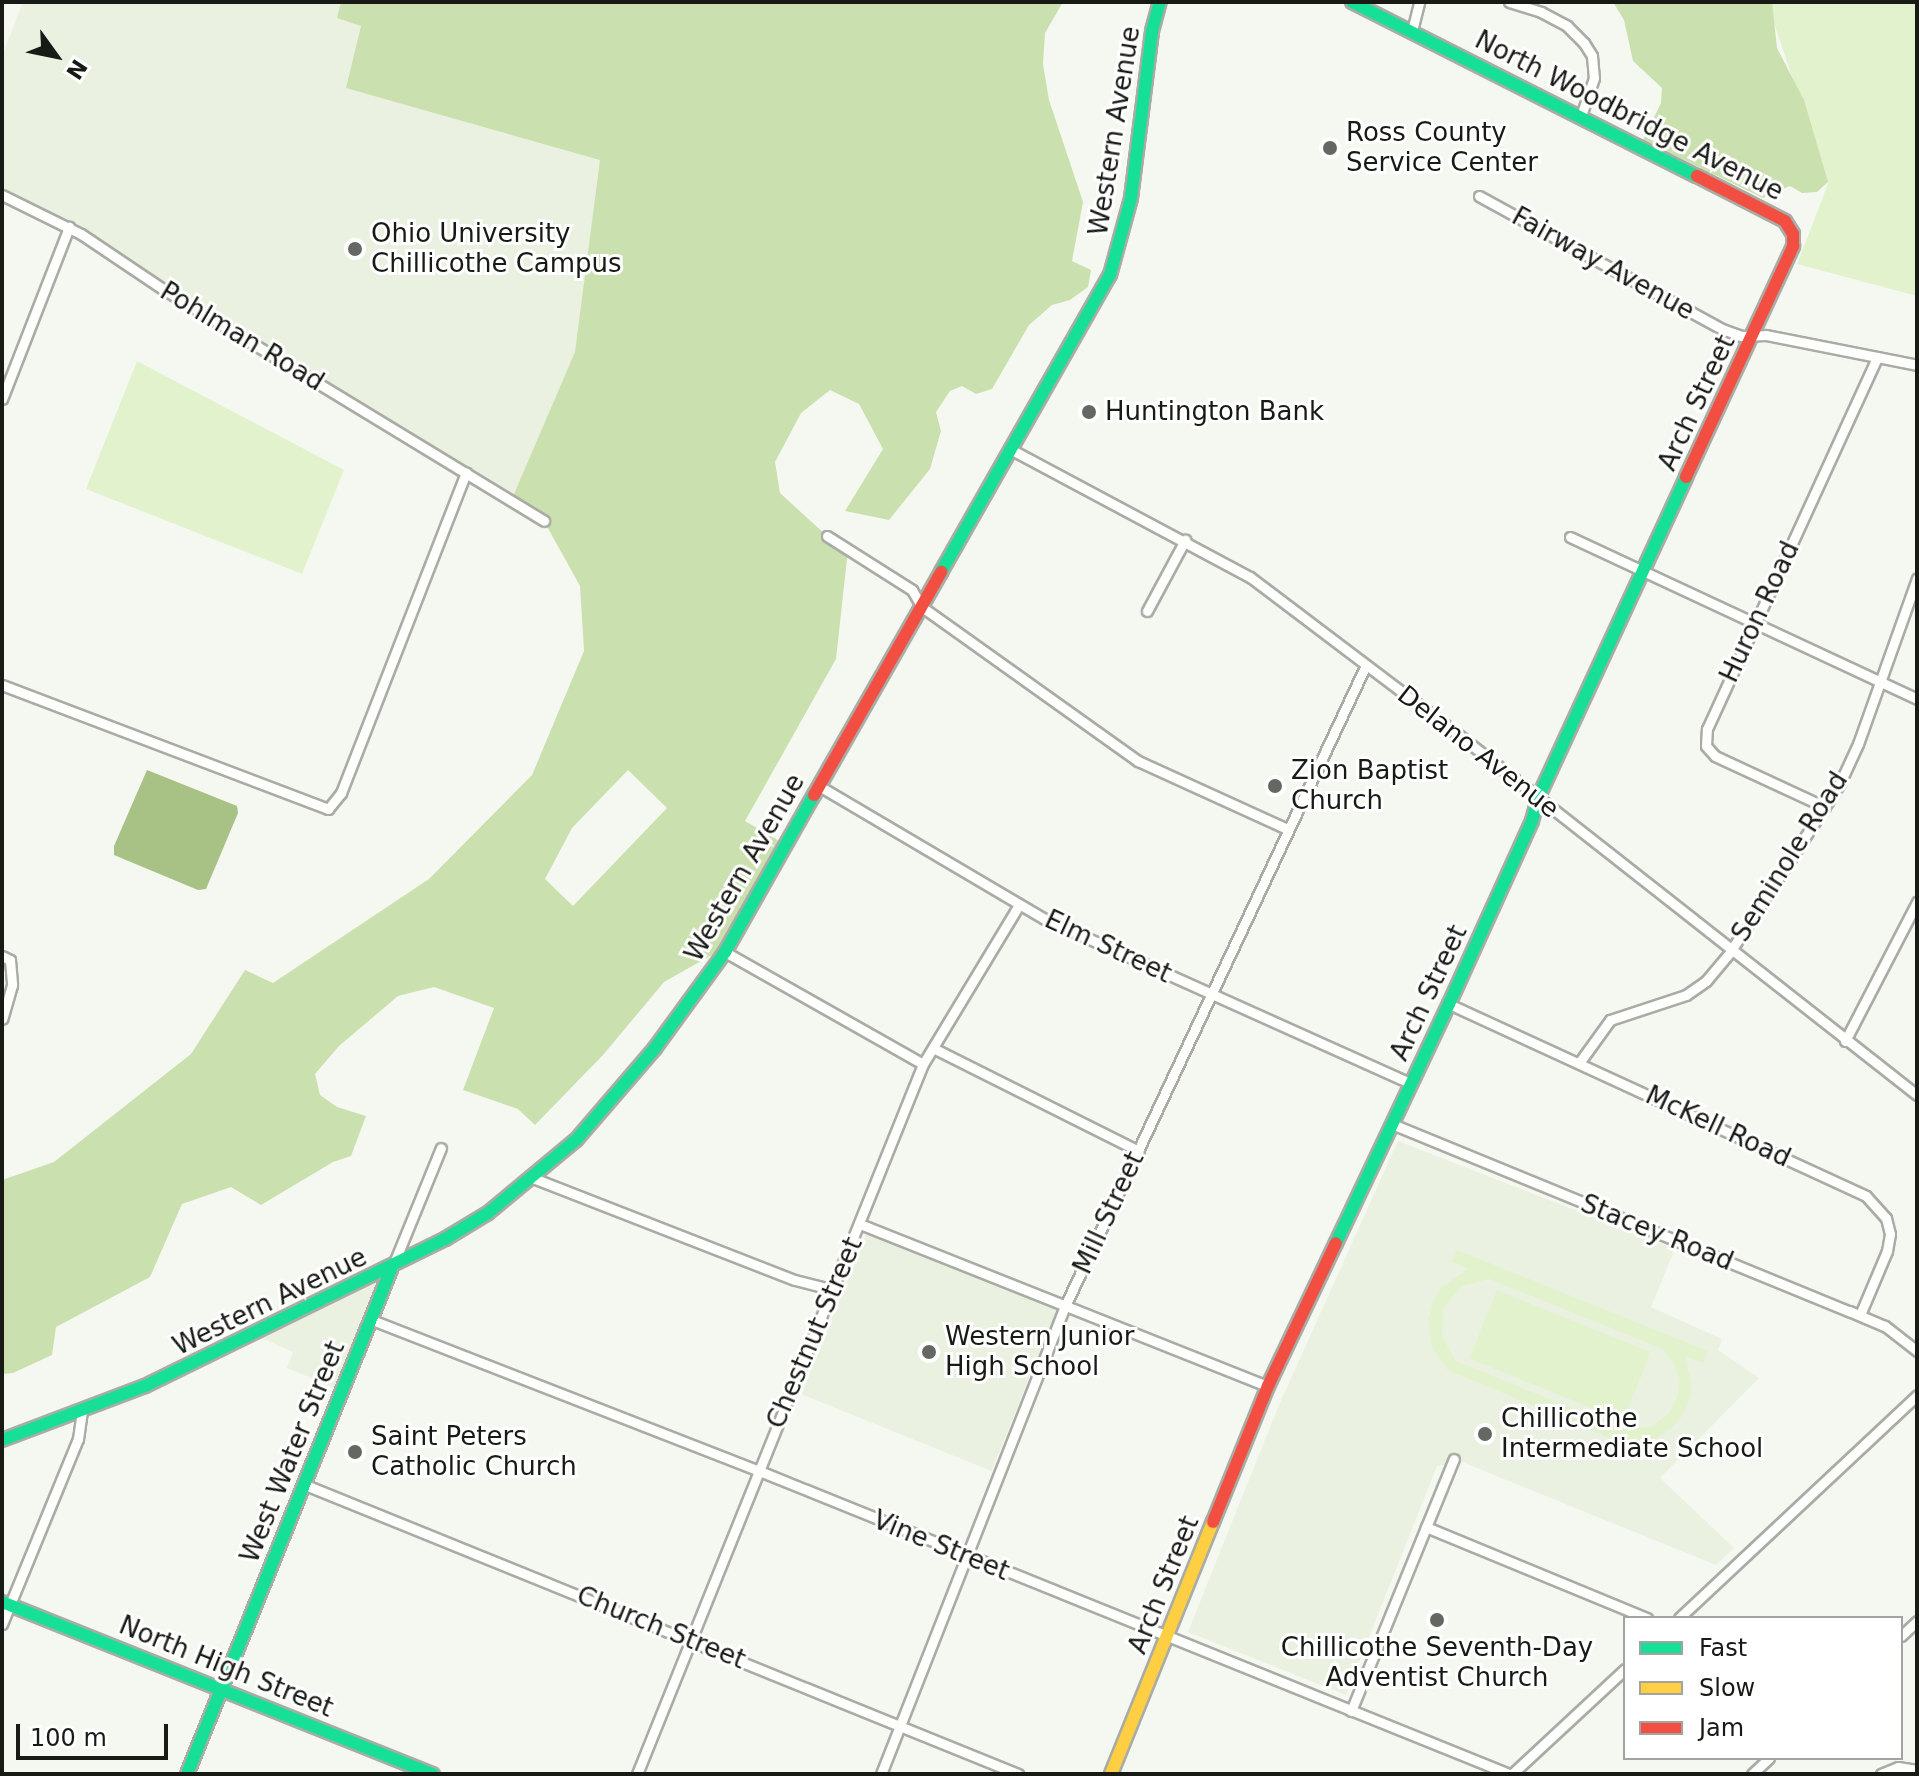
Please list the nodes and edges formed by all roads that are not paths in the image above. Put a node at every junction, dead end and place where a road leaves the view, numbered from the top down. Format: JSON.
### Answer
{"nodes":[{"id":1,"x":1160,"y":2,"type":"edge"},
{"id":2,"x":1352,"y":2,"type":"edge"},
{"id":3,"x":1419,"y":2,"type":"edge"},
{"id":4,"x":1509,"y":2,"type":"edge"},
{"id":5,"x":1412,"y":31,"type":"junction"},
{"id":6,"x":1581,"y":115,"type":"junction"},
{"id":7,"x":2,"y":195,"type":"edge"},
{"id":8,"x":1479,"y":196,"type":"dead end"},
{"id":9,"x":69,"y":227,"type":"junction"},
{"id":10,"x":1793,"y":234,"type":"joint"},
{"id":11,"x":1753,"y":335,"type":"junction"},
{"id":12,"x":1877,"y":357,"type":"junction"},
{"id":13,"x":1917,"y":365,"type":"edge"},
{"id":14,"x":2,"y":399,"type":"edge"},
{"id":15,"x":1012,"y":450,"type":"junction"},
{"id":16,"x":466,"y":473,"type":"junction"},
{"id":17,"x":544,"y":521,"type":"dead end"},
{"id":18,"x":827,"y":536,"type":"dead end"},
{"id":19,"x":1570,"y":537,"type":"dead end"},
{"id":20,"x":1185,"y":540,"type":"junction"},
{"id":21,"x":1644,"y":571,"type":"junction"},
{"id":22,"x":1917,"y":578,"type":"edge"},
{"id":23,"x":922,"y":607,"type":"junction"},
{"id":24,"x":1147,"y":611,"type":"dead end"},
{"id":25,"x":1755,"y":622,"type":"junction"},
{"id":26,"x":1366,"y":665,"type":"junction"},
{"id":27,"x":1880,"y":681,"type":"junction"},
{"id":28,"x":2,"y":685,"type":"edge"},
{"id":29,"x":1917,"y":699,"type":"edge"},
{"id":30,"x":819,"y":786,"type":"junction"},
{"id":31,"x":1538,"y":798,"type":"junction"},
{"id":32,"x":1825,"y":807,"type":"junction"},
{"id":33,"x":1287,"y":829,"type":"junction"},
{"id":34,"x":1917,"y":902,"type":"edge"},
{"id":35,"x":1019,"y":905,"type":"junction"},
{"id":36,"x":725,"y":952,"type":"junction"},
{"id":37,"x":1730,"y":952,"type":"junction"},
{"id":38,"x":6,"y":958,"type":"edge"},
{"id":39,"x":1212,"y":994,"type":"junction"},
{"id":40,"x":1449,"y":1004,"type":"junction"},
{"id":41,"x":2,"y":1019,"type":"edge"},
{"id":42,"x":1845,"y":1041,"type":"junction"},
{"id":43,"x":933,"y":1048,"type":"junction"},
{"id":44,"x":1579,"y":1063,"type":"junction"},
{"id":45,"x":923,"y":1064,"type":"junction"},
{"id":46,"x":1410,"y":1083,"type":"junction"},
{"id":47,"x":1917,"y":1095,"type":"edge"},
{"id":48,"x":1392,"y":1124,"type":"junction"},
{"id":49,"x":441,"y":1148,"type":"dead end"},
{"id":50,"x":1139,"y":1151,"type":"junction"},
{"id":51,"x":533,"y":1178,"type":"junction"},
{"id":52,"x":860,"y":1224,"type":"junction"},
{"id":53,"x":392,"y":1267,"type":"junction"},
{"id":54,"x":834,"y":1290,"type":"junction"},
{"id":55,"x":1065,"y":1306,"type":"junction"},
{"id":56,"x":1860,"y":1315,"type":"junction"},
{"id":57,"x":372,"y":1320,"type":"junction"},
{"id":58,"x":1917,"y":1351,"type":"edge"},
{"id":59,"x":1268,"y":1386,"type":"junction"},
{"id":60,"x":1917,"y":1395,"type":"edge"},
{"id":61,"x":82,"y":1410,"type":"junction"},
{"id":62,"x":2,"y":1440,"type":"edge"},
{"id":63,"x":1454,"y":1459,"type":"dead end"},
{"id":64,"x":757,"y":1470,"type":"junction"},
{"id":65,"x":303,"y":1484,"type":"junction"},
{"id":66,"x":1426,"y":1527,"type":"junction"},
{"id":67,"x":966,"y":1557,"type":"junction"},
{"id":68,"x":6,"y":1603,"type":"edge"},
{"id":69,"x":1642,"y":1616,"type":"edge"},
{"id":70,"x":1681,"y":1616,"type":"edge"},
{"id":71,"x":2,"y":1624,"type":"edge"},
{"id":72,"x":1168,"y":1635,"type":"junction"},
{"id":73,"x":690,"y":1638,"type":"junction"},
{"id":74,"x":1623,"y":1671,"type":"edge"},
{"id":75,"x":220,"y":1689,"type":"junction"},
{"id":76,"x":1351,"y":1711,"type":"junction"},
{"id":77,"x":899,"y":1726,"type":"junction"},
{"id":78,"x":1767,"y":1760,"type":"edge"},
{"id":79,"x":1917,"y":1770,"type":"edge"},
{"id":80,"x":187,"y":1774,"type":"edge"},
{"id":81,"x":433,"y":1774,"type":"edge"},
{"id":82,"x":637,"y":1774,"type":"edge"},
{"id":83,"x":881,"y":1774,"type":"edge"},
{"id":84,"x":1018,"y":1774,"type":"edge"},
{"id":85,"x":1111,"y":1774,"type":"edge"},
{"id":86,"x":1511,"y":1774,"type":"edge"},
{"id":87,"x":1752,"y":1774,"type":"edge"},
{"id":88,"x":1881,"y":1774,"type":"edge"}],
"edges":[{"from":1,"to":15,"type":"street","name":"Western Avenue"},
{"from":2,"to":5,"type":"street","name":"North Woodbridge Avenue"},
{"from":3,"to":5,"type":"street"},
{"from":4,"to":6,"type":"street"},
{"from":5,"to":6,"type":"street","name":"North Woodbridge Avenue"},
{"from":6,"to":10,"type":"street","name":"North Woodbridge Avenue"},
{"from":7,"to":9,"type":"street","name":"Pohlman Road"},
{"from":8,"to":11,"type":"street","name":"Fairway Avenue"},
{"from":9,"to":14,"type":"street"},
{"from":9,"to":16,"type":"street","name":"Pohlman Road"},
{"from":10,"to":11,"type":"street","name":"Arch Street"},
{"from":11,"to":12,"type":"street","name":"Fairway Avenue"},
{"from":11,"to":21,"type":"street","name":"Arch Street"},
{"from":12,"to":13,"type":"street","name":"Fairway Avenue"},
{"from":12,"to":25,"type":"street","name":"Huron Road"},
{"from":15,"to":20,"type":"street","name":"Delano Avenue"},
{"from":15,"to":23,"type":"street","name":"Western Avenue"},
{"from":16,"to":17,"type":"street"},
{"from":16,"to":28,"type":"street"},
{"from":18,"to":23,"type":"street"},
{"from":19,"to":21,"type":"street"},
{"from":20,"to":24,"type":"street"},
{"from":20,"to":26,"type":"street","name":"Delano Avenue"},
{"from":21,"to":25,"type":"street"},
{"from":21,"to":31,"type":"street","name":"Arch Street"},
{"from":22,"to":27,"type":"street","name":"Seminole Road"},
{"from":23,"to":30,"type":"street","name":"Western Avenue"},
{"from":23,"to":33,"type":"street"},
{"from":25,"to":27,"type":"street"},
{"from":25,"to":32,"type":"street","name":"Huron Road"},
{"from":26,"to":31,"type":"street","name":"Delano Avenue"},
{"from":26,"to":33,"type":"street","name":"Mill Street"},
{"from":27,"to":29,"type":"street"},
{"from":27,"to":32,"type":"street","name":"Seminole Road"},
{"from":30,"to":35,"type":"street","name":"Elm Street"},
{"from":30,"to":36,"type":"street","name":"Western Avenue"},
{"from":31,"to":37,"type":"street","name":"Delano Avenue"},
{"from":31,"to":40,"type":"street","name":"Arch Street"},
{"from":32,"to":37,"type":"street","name":"Seminole Road"},
{"from":33,"to":39,"type":"street","name":"Mill Street"},
{"from":34,"to":42,"type":"street"},
{"from":35,"to":39,"type":"street","name":"Elm Street"},
{"from":35,"to":43,"type":"street","name":"Chestnut Street"},
{"from":36,"to":45,"type":"street"},
{"from":36,"to":51,"type":"street","name":"Western Avenue"},
{"from":37,"to":42,"type":"street","name":"Delano Avenue"},
{"from":37,"to":44,"type":"street","name":"Seminole Road"},
{"from":38,"to":41,"type":"street"},
{"from":39,"to":46,"type":"street","name":"Elm Street"},
{"from":39,"to":50,"type":"street","name":"Mill Street"},
{"from":40,"to":44,"type":"street","name":"McKell Road"},
{"from":40,"to":46,"type":"street","name":"Arch Street"},
{"from":42,"to":47,"type":"street","name":"Delano Avenue"},
{"from":43,"to":45,"type":"street","name":"Chestnut Street"},
{"from":43,"to":50,"type":"street"},
{"from":44,"to":56,"type":"street","name":"McKell Road"},
{"from":45,"to":52,"type":"street","name":"Chestnut Street"},
{"from":46,"to":48,"type":"street","name":"Arch Street"},
{"from":48,"to":56,"type":"street","name":"Stacey Road"},
{"from":48,"to":59,"type":"street","name":"Arch Street"},
{"from":49,"to":53,"type":"street","name":"West Water Street"},
{"from":50,"to":55,"type":"street","name":"Mill Street"},
{"from":51,"to":53,"type":"street","name":"Western Avenue"},
{"from":51,"to":54,"type":"street"},
{"from":52,"to":54,"type":"street","name":"Chestnut Street"},
{"from":52,"to":55,"type":"street"},
{"from":53,"to":57,"type":"street","name":"West Water Street"},
{"from":53,"to":61,"type":"street","name":"Western Avenue"},
{"from":54,"to":64,"type":"street","name":"Chestnut Street"},
{"from":55,"to":59,"type":"street"},
{"from":55,"to":67,"type":"street","name":"Mill Street"},
{"from":56,"to":58,"type":"street","name":"Stacey Road"},
{"from":57,"to":64,"type":"street","name":"Vine Street"},
{"from":57,"to":65,"type":"street","name":"West Water Street"},
{"from":59,"to":72,"type":"street","name":"Arch Street"},
{"from":60,"to":70,"type":"street"},
{"from":61,"to":62,"type":"street","name":"Western Avenue"},
{"from":61,"to":68,"type":"street"},
{"from":63,"to":66,"type":"street"},
{"from":64,"to":67,"type":"street","name":"Vine Street"},
{"from":64,"to":73,"type":"street","name":"Chestnut Street"},
{"from":65,"to":73,"type":"street","name":"Church Street"},
{"from":65,"to":75,"type":"street","name":"West Water Street"},
{"from":66,"to":69,"type":"street"},
{"from":66,"to":76,"type":"street"},
{"from":67,"to":72,"type":"street","name":"Vine Street"},
{"from":67,"to":77,"type":"street","name":"Mill Street"},
{"from":68,"to":71,"type":"street"},
{"from":68,"to":75,"type":"street","name":"North High Street"},
{"from":72,"to":76,"type":"street","name":"Vine Street"},
{"from":72,"to":85,"type":"street","name":"Arch Street"},
{"from":73,"to":77,"type":"street","name":"Church Street"},
{"from":73,"to":82,"type":"street","name":"Chestnut Street"},
{"from":74,"to":86,"type":"street"},
{"from":75,"to":80,"type":"street","name":"West Water Street"},
{"from":75,"to":81,"type":"street","name":"North High Street"},
{"from":76,"to":86,"type":"street","name":"Vine Street"},
{"from":77,"to":83,"type":"street","name":"Mill Street"},
{"from":77,"to":84,"type":"street","name":"Church Street"},
{"from":78,"to":87,"type":"street"},
{"from":79,"to":88,"type":"street"}]}
